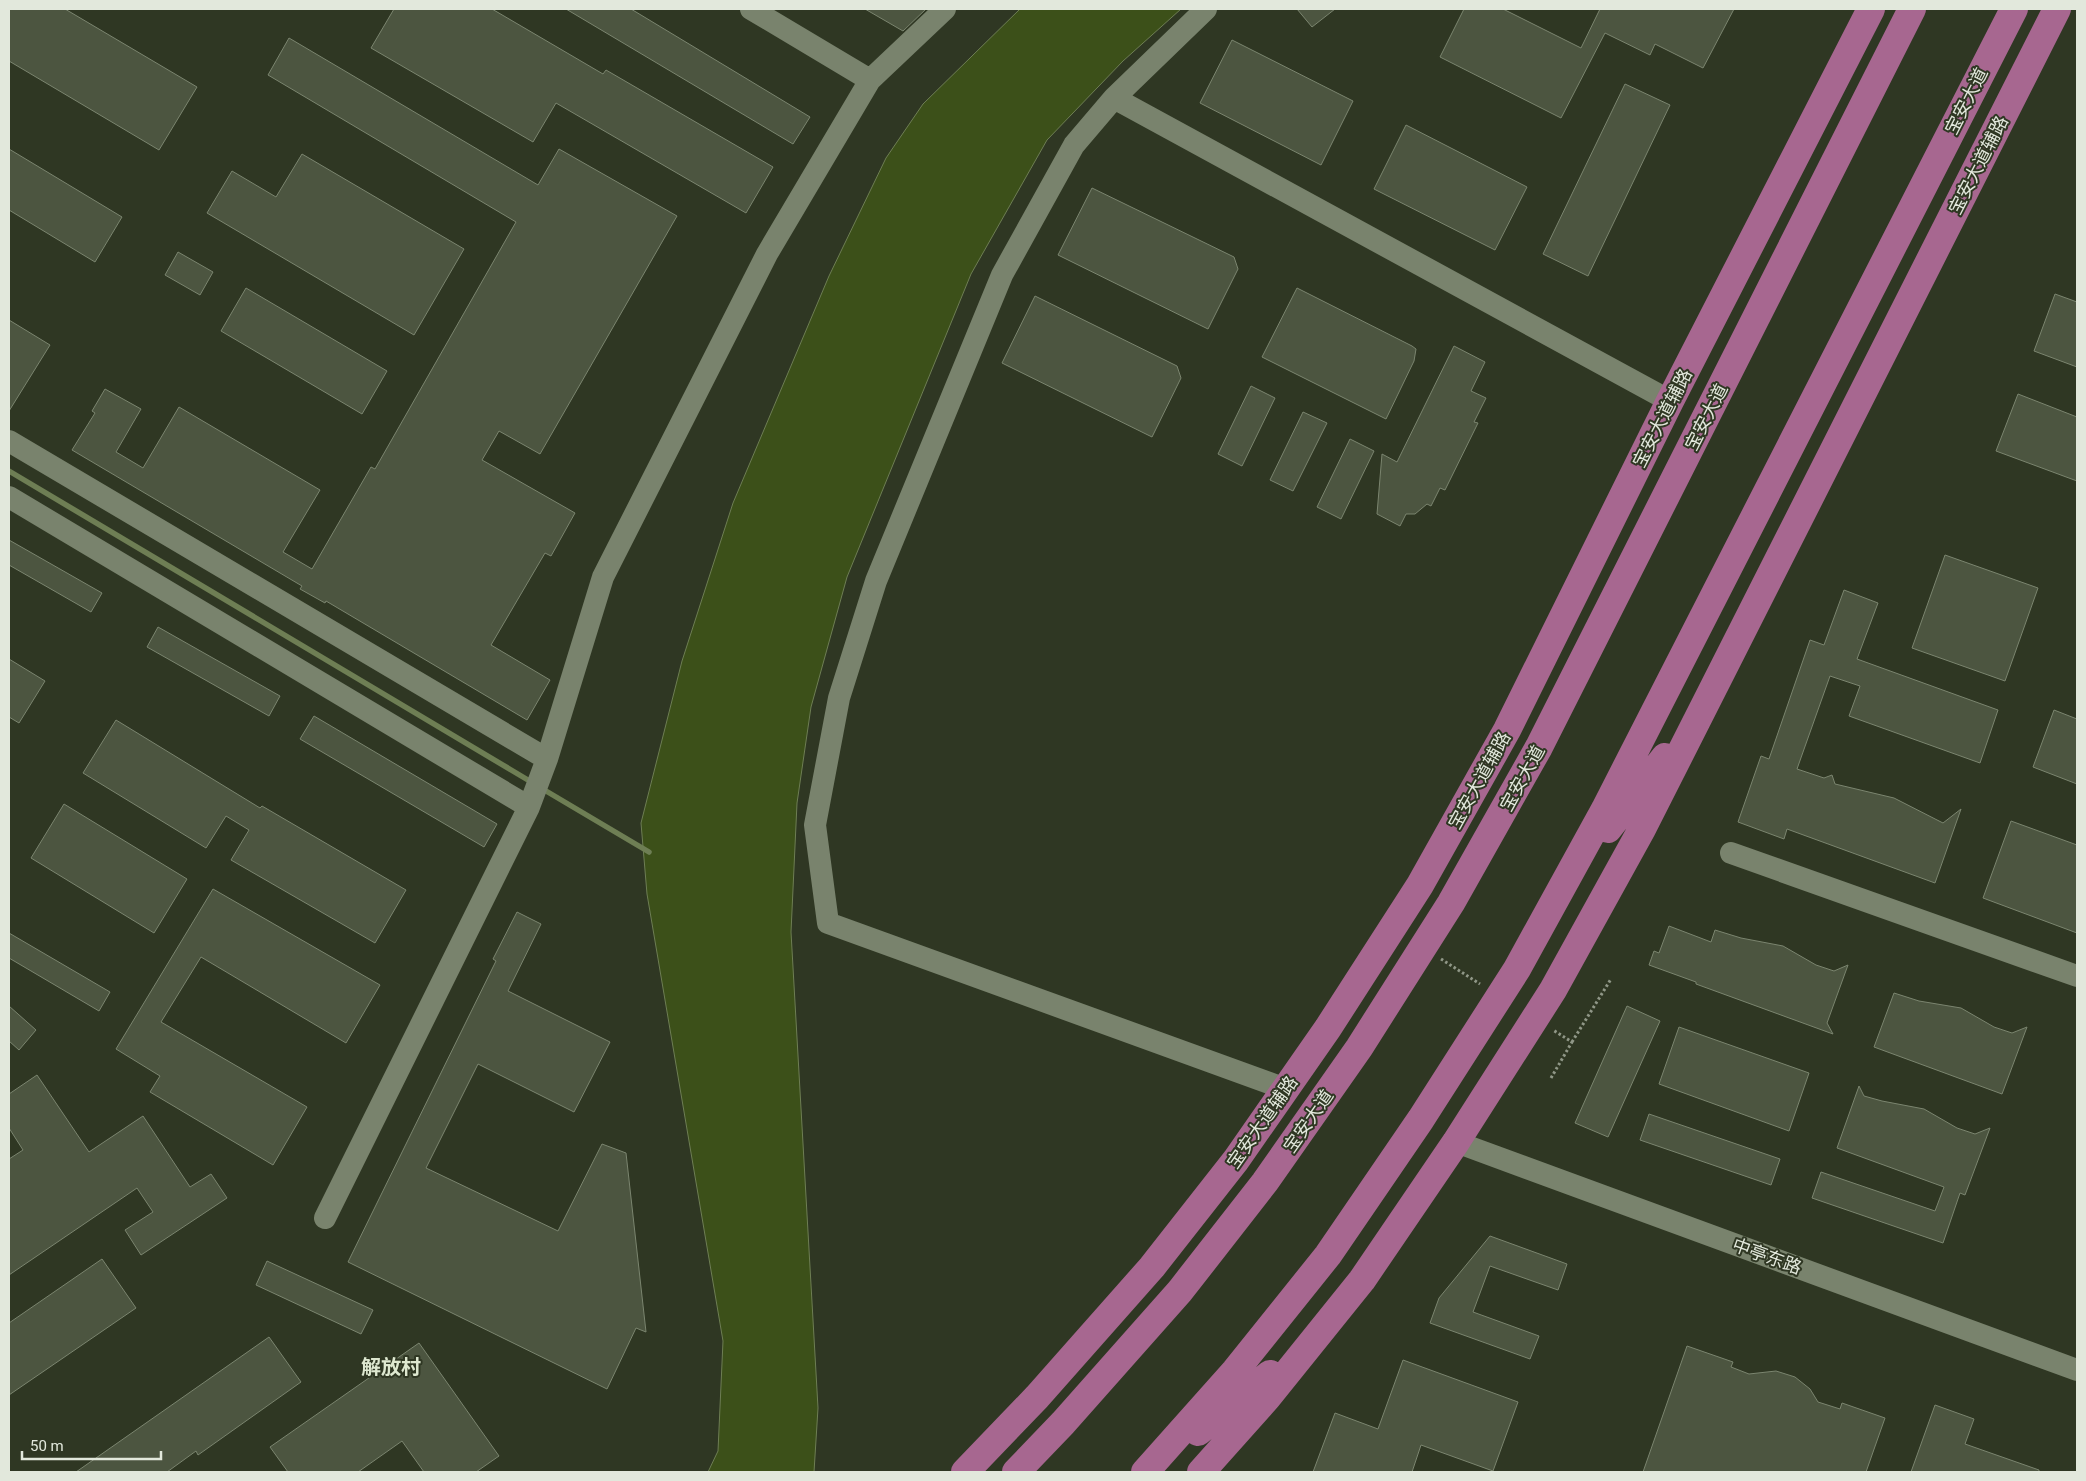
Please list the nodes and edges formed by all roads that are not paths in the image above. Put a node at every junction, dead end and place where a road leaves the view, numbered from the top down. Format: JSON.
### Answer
{"nodes":[{"id":1,"x":752,"y":9,"type":"edge"},
{"id":2,"x":945,"y":9,"type":"edge"},
{"id":3,"x":1206,"y":9,"type":"edge"},
{"id":4,"x":1871,"y":9,"type":"edge"},
{"id":5,"x":1912,"y":9,"type":"edge"},
{"id":6,"x":2014,"y":9,"type":"edge"},
{"id":7,"x":2057,"y":9,"type":"edge"},
{"id":8,"x":870,"y":80,"type":"junction"},
{"id":9,"x":1114,"y":98,"type":"junction"},
{"id":10,"x":1670,"y":401,"type":"junction"},
{"id":11,"x":9,"y":442,"type":"edge"},
{"id":12,"x":9,"y":497,"type":"edge"},
{"id":13,"x":1700,"y":713,"type":"junction"},
{"id":14,"x":1540,"y":747,"type":"junction"},
{"id":15,"x":545,"y":765,"type":"junction"},
{"id":16,"x":531,"y":802,"type":"junction"},
{"id":17,"x":1731,"y":853,"type":"dead end"},
{"id":18,"x":1563,"y":885,"type":"junction"},
{"id":19,"x":1397,"y":921,"type":"junction"},
{"id":20,"x":2077,"y":976,"type":"edge"},
{"id":21,"x":1286,"y":1089,"type":"junction"},
{"id":22,"x":1456,"y":1142,"type":"junction"},
{"id":23,"x":325,"y":1218,"type":"dead end"},
{"id":24,"x":1315,"y":1338,"type":"junction"},
{"id":25,"x":2077,"y":1370,"type":"edge"},
{"id":26,"x":966,"y":1472,"type":"edge"},
{"id":27,"x":1016,"y":1472,"type":"edge"},
{"id":28,"x":1147,"y":1472,"type":"edge"},
{"id":29,"x":1201,"y":1472,"type":"edge"}],
"edges":[{"from":1,"to":8,"type":"street"},
{"from":2,"to":8,"type":"street"},
{"from":3,"to":9,"type":"street"},
{"from":4,"to":10,"type":"main road","name":"宝安大道辅路"},
{"from":5,"to":14,"type":"main road","name":"宝安大道"},
{"from":6,"to":18,"type":"main road","name":"宝安大道"},
{"from":7,"to":13,"type":"main road","name":"宝安大道辅路"},
{"from":8,"to":15,"type":"street"},
{"from":9,"to":10,"type":"street"},
{"from":9,"to":21,"type":"street"},
{"from":10,"to":19,"type":"main road","name":"宝安大道辅路"},
{"from":11,"to":15,"type":"street"},
{"from":12,"to":16,"type":"street"},
{"from":13,"to":18,"type":"main road"},
{"from":13,"to":22,"type":"main road","name":"宝安大道辅路"},
{"from":14,"to":19,"type":"main road"},
{"from":14,"to":27,"type":"main road","name":"宝安大道"},
{"from":15,"to":16,"type":"street"},
{"from":16,"to":23,"type":"street"},
{"from":17,"to":20,"type":"street"},
{"from":18,"to":28,"type":"main road","name":"宝安大道"},
{"from":19,"to":21,"type":"main road","name":"宝安大道辅路"},
{"from":21,"to":26,"type":"main road","name":"宝安大道辅路"},
{"from":22,"to":24,"type":"main road","name":"宝安大道辅路"},
{"from":22,"to":25,"type":"street","name":"中亭东路"},
{"from":24,"to":28,"type":"main road"},
{"from":24,"to":29,"type":"main road","name":"宝安大道辅路"}]}
